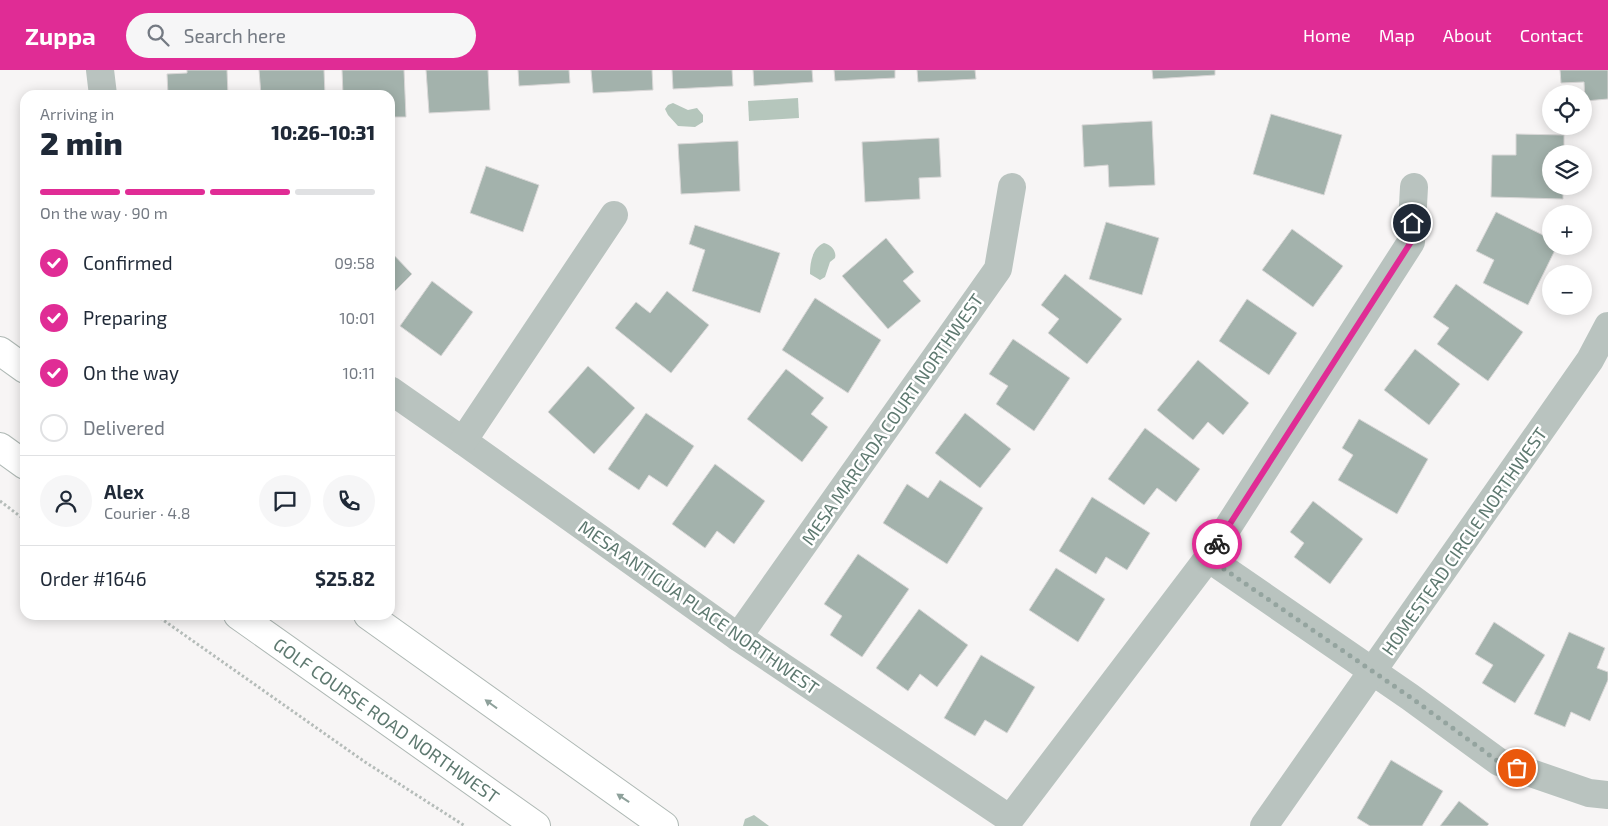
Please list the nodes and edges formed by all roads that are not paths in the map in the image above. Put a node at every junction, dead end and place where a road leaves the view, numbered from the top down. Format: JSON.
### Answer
{"nodes":[{"id":1,"x":100,"y":70,"type":"edge"},
{"id":2,"x":102,"y":90,"type":"edge"},
{"id":3,"x":1414,"y":186,"type":"dead end"},
{"id":4,"x":1012,"y":187,"type":"dead end"},
{"id":5,"x":614,"y":215,"type":"dead end"},
{"id":6,"x":1608,"y":326,"type":"edge"},
{"id":7,"x":0,"y":351,"type":"edge"},
{"id":8,"x":20,"y":365,"type":"edge"},
{"id":9,"x":395,"y":393,"type":"edge"},
{"id":10,"x":464,"y":441,"type":"junction"},
{"id":11,"x":0,"y":447,"type":"edge"},
{"id":12,"x":20,"y":461,"type":"edge"},
{"id":13,"x":1208,"y":558,"type":"junction"},
{"id":14,"x":245,"y":620,"type":"edge"},
{"id":15,"x":375,"y":620,"type":"edge"},
{"id":16,"x":738,"y":637,"type":"junction"},
{"id":17,"x":1373,"y":671,"type":"junction"},
{"id":18,"x":1608,"y":795,"type":"edge"},
{"id":19,"x":536,"y":826,"type":"edge"},
{"id":20,"x":664,"y":826,"type":"edge"},
{"id":21,"x":1264,"y":826,"type":"edge"}],
"edges":[{"from":1,"to":2,"type":"street"},
{"from":3,"to":13,"type":"street"},
{"from":4,"to":16,"type":"street","name":"MESA MARCADA COURT NORTHWEST"},
{"from":5,"to":10,"type":"street"},
{"from":6,"to":17,"type":"street","name":"HOMESTEAD CIRCLE NORTHWEST"},
{"from":7,"to":8,"type":"main road"},
{"from":9,"to":10,"type":"street","name":"MESA ANTIGUA PLACE NORTHWEST"},
{"from":10,"to":16,"type":"street","name":"MESA ANTIGUA PLACE NORTHWEST"},
{"from":11,"to":12,"type":"main road"},
{"from":13,"to":16,"type":"street","name":"MESA ANTIGUA PLACE NORTHWEST"},
{"from":13,"to":17,"type":"street"},
{"from":14,"to":19,"type":"main road","name":"GOLF COURSE ROAD NORTHWEST"},
{"from":20,"to":15,"type":"main road","one_way":true},
{"from":17,"to":18,"type":"street"},
{"from":17,"to":21,"type":"street","name":"HOMESTEAD CIRCLE NORTHWEST"}]}
